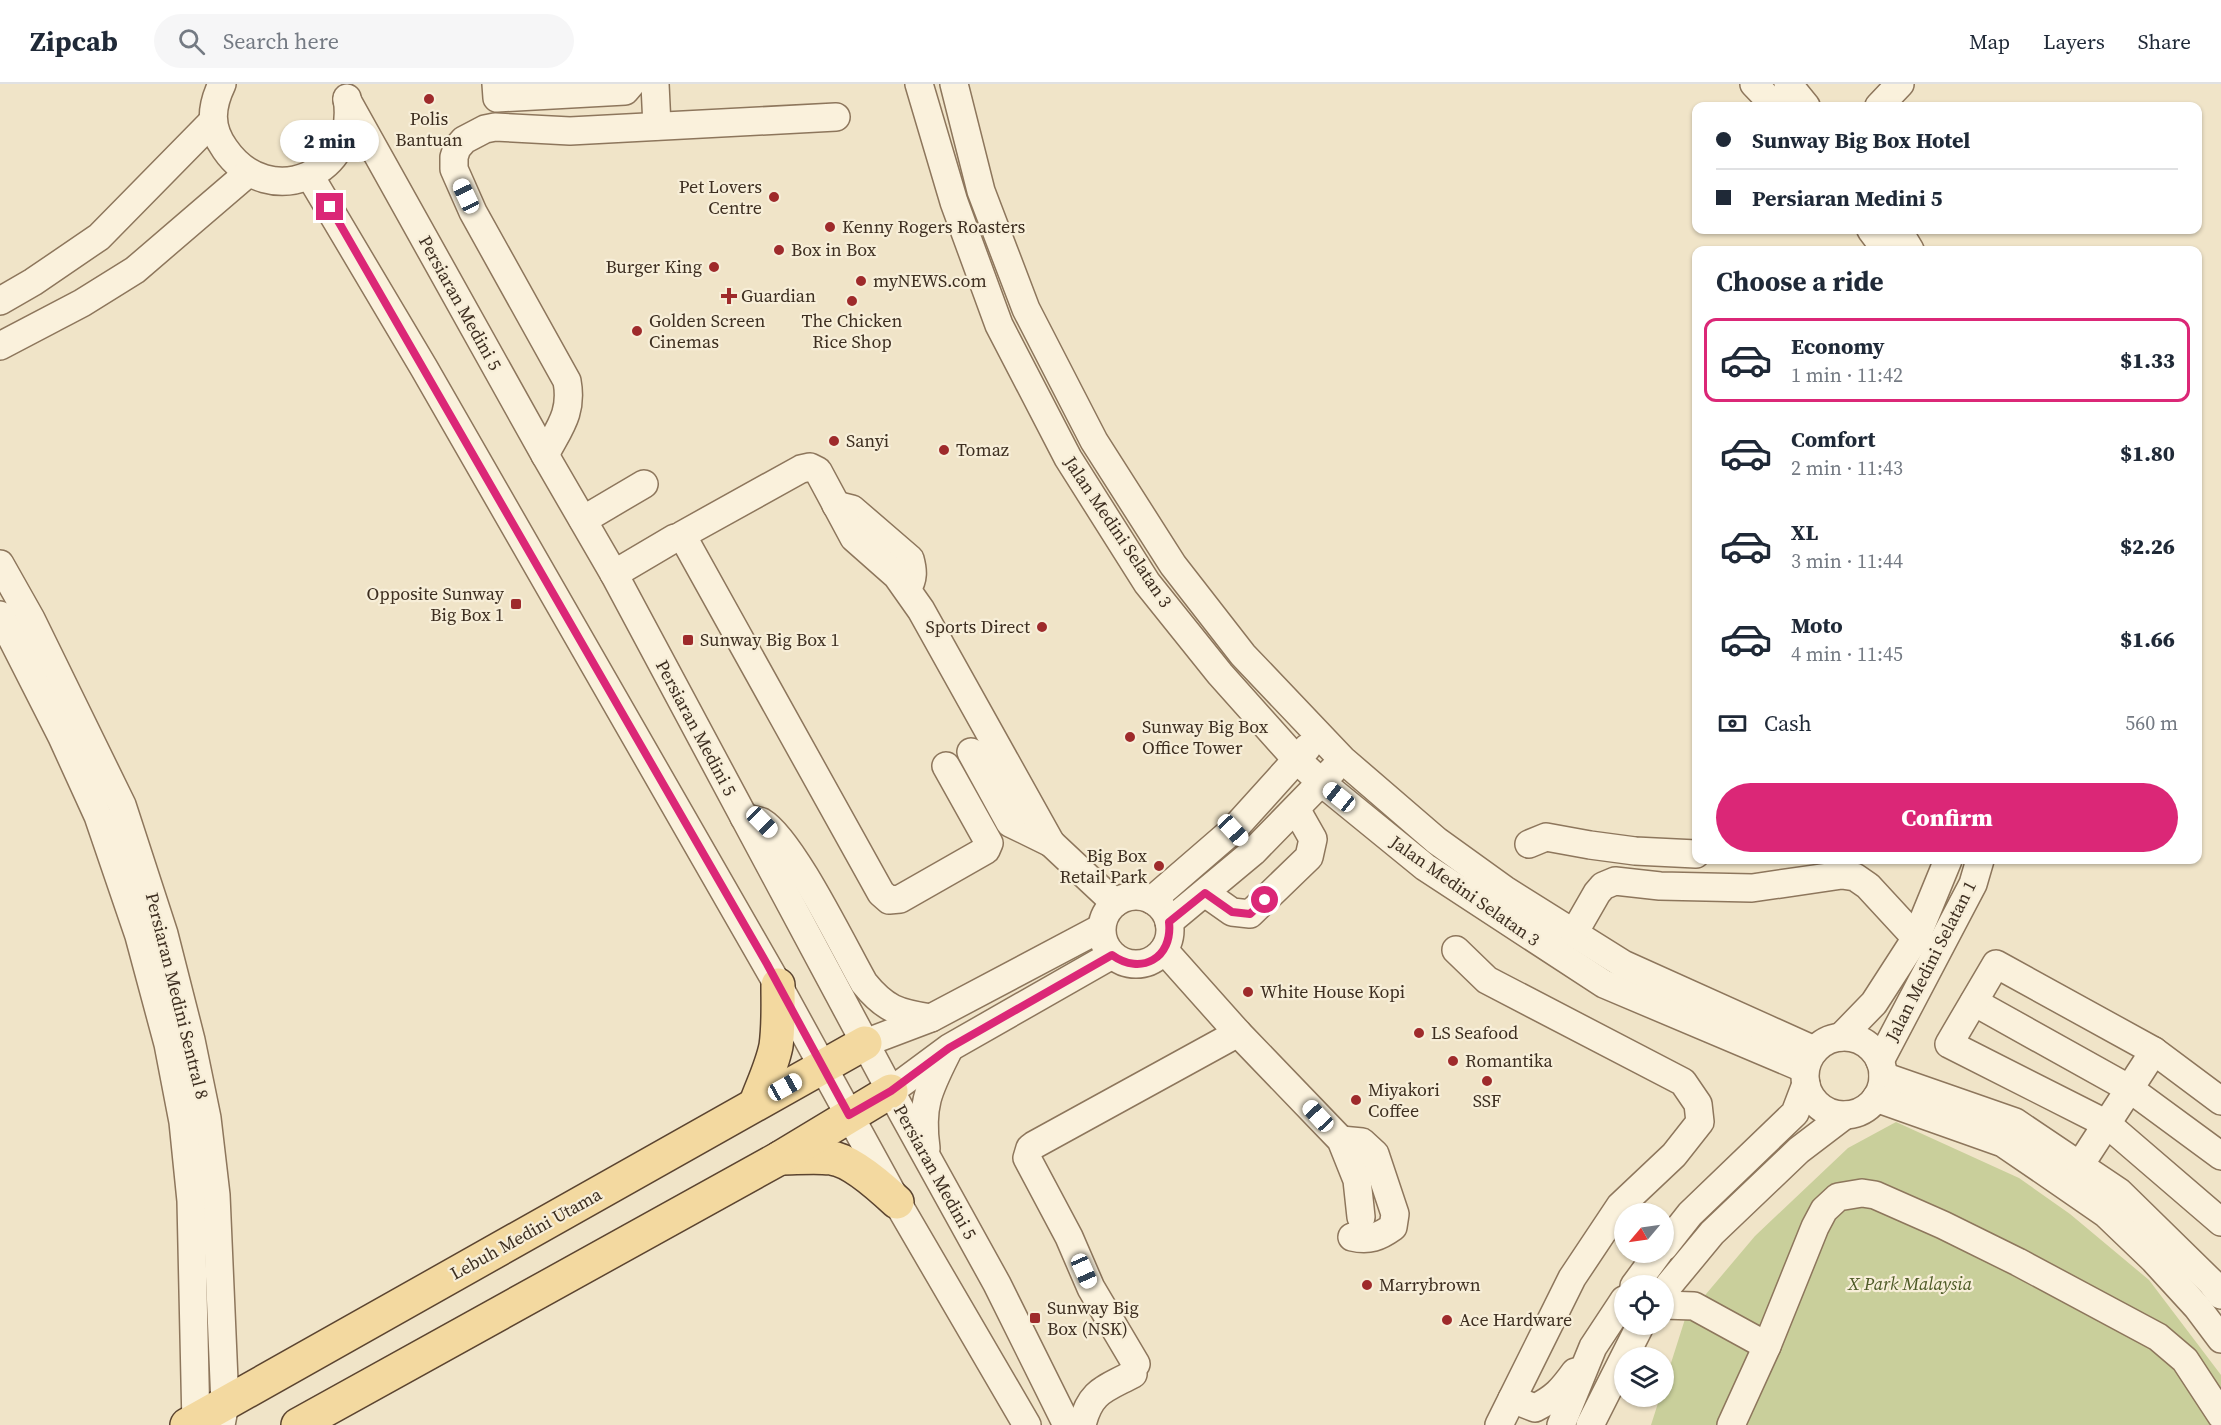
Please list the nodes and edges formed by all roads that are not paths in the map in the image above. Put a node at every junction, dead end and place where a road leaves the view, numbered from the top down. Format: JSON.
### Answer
{"nodes":[{"id":1,"x":222,"y":84,"type":"edge"},
{"id":2,"x":496,"y":84,"type":"edge"},
{"id":3,"x":631,"y":84,"type":"edge"},
{"id":4,"x":655,"y":84,"type":"edge"},
{"id":5,"x":919,"y":84,"type":"edge"},
{"id":6,"x":954,"y":84,"type":"edge"},
{"id":7,"x":1754,"y":84,"type":"edge"},
{"id":8,"x":1788,"y":84,"type":"edge"},
{"id":9,"x":1900,"y":84,"type":"edge"},
{"id":10,"x":345,"y":92,"type":"edge"},
{"id":11,"x":1771,"y":102,"type":"edge"},
{"id":12,"x":1803,"y":102,"type":"edge"},
{"id":13,"x":1883,"y":102,"type":"edge"},
{"id":14,"x":836,"y":117,"type":"dead end"},
{"id":15,"x":213,"y":122,"type":"junction"},
{"id":16,"x":657,"y":126,"type":"junction"},
{"id":17,"x":248,"y":173,"type":"junction"},
{"id":18,"x":310,"y":176,"type":"junction"},
{"id":19,"x":0,"y":275,"type":"edge"},
{"id":20,"x":33,"y":282,"type":"junction"},
{"id":21,"x":0,"y":301,"type":"edge"},
{"id":22,"x":0,"y":346,"type":"edge"},
{"id":23,"x":545,"y":455,"type":"junction"},
{"id":24,"x":644,"y":484,"type":"dead end"},
{"id":25,"x":583,"y":520,"type":"junction"},
{"id":26,"x":675,"y":538,"type":"dead end"},
{"id":27,"x":0,"y":564,"type":"edge"},
{"id":28,"x":614,"y":574,"type":"junction"},
{"id":29,"x":0,"y":615,"type":"edge"},
{"id":30,"x":1319,"y":736,"type":"junction"},
{"id":31,"x":971,"y":752,"type":"dead end"},
{"id":32,"x":1296,"y":759,"type":"junction"},
{"id":33,"x":1342,"y":760,"type":"junction"},
{"id":34,"x":946,"y":766,"type":"dead end"},
{"id":35,"x":1322,"y":783,"type":"junction"},
{"id":36,"x":1296,"y":808,"type":"junction"},
{"id":37,"x":743,"y":817,"type":"junction"},
{"id":38,"x":1233,"y":830,"type":"junction"},
{"id":39,"x":1051,"y":843,"type":"junction"},
{"id":40,"x":1529,"y":844,"type":"dead end"},
{"id":41,"x":1253,"y":852,"type":"junction"},
{"id":42,"x":1692,"y":855,"type":"edge"},
{"id":43,"x":1946,"y":864,"type":"edge"},
{"id":44,"x":1979,"y":864,"type":"edge"},
{"id":45,"x":1856,"y":868,"type":"edge"},
{"id":46,"x":1205,"y":893,"type":"junction"},
{"id":47,"x":1152,"y":900,"type":"junction"},
{"id":48,"x":1115,"y":903,"type":"junction"},
{"id":49,"x":1169,"y":922,"type":"junction"},
{"id":50,"x":1101,"y":928,"type":"junction"},
{"id":51,"x":1574,"y":933,"type":"junction"},
{"id":52,"x":1916,"y":938,"type":"junction"},
{"id":53,"x":1164,"y":950,"type":"junction"},
{"id":54,"x":1456,"y":950,"type":"dead end"},
{"id":55,"x":1112,"y":955,"type":"junction"},
{"id":56,"x":778,"y":985,"type":"junction"},
{"id":57,"x":1974,"y":1002,"type":"junction"},
{"id":58,"x":931,"y":1018,"type":"junction"},
{"id":59,"x":1238,"y":1033,"type":"junction"},
{"id":60,"x":1841,"y":1037,"type":"junction"},
{"id":61,"x":865,"y":1043,"type":"junction"},
{"id":62,"x":949,"y":1048,"type":"junction"},
{"id":63,"x":2154,"y":1051,"type":"junction"},
{"id":64,"x":822,"y":1065,"type":"junction"},
{"id":65,"x":1808,"y":1068,"type":"junction"},
{"id":66,"x":1880,"y":1078,"type":"junction"},
{"id":67,"x":2130,"y":1089,"type":"junction"},
{"id":68,"x":891,"y":1091,"type":"junction"},
{"id":69,"x":2221,"y":1101,"type":"edge"},
{"id":70,"x":756,"y":1103,"type":"junction"},
{"id":71,"x":849,"y":1115,"type":"junction"},
{"id":72,"x":1845,"y":1115,"type":"junction"},
{"id":73,"x":2108,"y":1124,"type":"junction"},
{"id":74,"x":2221,"y":1156,"type":"edge"},
{"id":75,"x":780,"y":1158,"type":"junction"},
{"id":76,"x":928,"y":1158,"type":"junction"},
{"id":77,"x":2087,"y":1170,"type":"junction"},
{"id":78,"x":897,"y":1202,"type":"junction"},
{"id":79,"x":2106,"y":1214,"type":"junction"},
{"id":80,"x":2221,"y":1222,"type":"edge"},
{"id":81,"x":1356,"y":1227,"type":"dead end"},
{"id":82,"x":1674,"y":1234,"type":"edge"},
{"id":83,"x":1674,"y":1277,"type":"edge"},
{"id":84,"x":2218,"y":1282,"type":"edge"},
{"id":85,"x":1674,"y":1284,"type":"edge"},
{"id":86,"x":1674,"y":1305,"type":"edge"},
{"id":87,"x":1694,"y":1306,"type":"junction"},
{"id":88,"x":1614,"y":1315,"type":"edge"},
{"id":89,"x":1635,"y":1335,"type":"edge"},
{"id":90,"x":2221,"y":1339,"type":"edge"},
{"id":91,"x":1767,"y":1346,"type":"junction"},
{"id":92,"x":1593,"y":1347,"type":"junction"},
{"id":93,"x":1506,"y":1413,"type":"edge"},
{"id":94,"x":2221,"y":1414,"type":"edge"},
{"id":95,"x":205,"y":1420,"type":"edge"},
{"id":96,"x":315,"y":1421,"type":"edge"},
{"id":97,"x":1027,"y":1425,"type":"edge"},
{"id":98,"x":1067,"y":1425,"type":"edge"},
{"id":99,"x":1082,"y":1425,"type":"edge"},
{"id":100,"x":1531,"y":1425,"type":"edge"},
{"id":101,"x":1561,"y":1425,"type":"edge"},
{"id":102,"x":1590,"y":1425,"type":"edge"},
{"id":103,"x":1731,"y":1425,"type":"edge"}],
"edges":[{"from":1,"to":15,"type":"street"},
{"from":2,"to":3,"type":"street"},
{"from":4,"to":16,"type":"street"},
{"from":5,"to":32,"type":"street","name":"Jalan Medini Selatan 3"},
{"from":6,"to":30,"type":"street","name":"Jalan Medini Selatan 3"},
{"from":7,"to":11,"type":"street"},
{"from":8,"to":12,"type":"street"},
{"from":9,"to":13,"type":"street"},
{"from":10,"to":18,"type":"street"},
{"from":10,"to":23,"type":"street","name":"Persiaran Medini 5"},
{"from":14,"to":16,"type":"street"},
{"from":15,"to":17,"type":"street"},
{"from":15,"to":20,"type":"street"},
{"from":16,"to":23,"type":"street"},
{"from":17,"to":18,"type":"street"},
{"from":17,"to":22,"type":"street"},
{"from":18,"to":56,"type":"street"},
{"from":19,"to":20,"type":"street"},
{"from":20,"to":21,"type":"street"},
{"from":23,"to":25,"type":"street","name":"Persiaran Medini 5"},
{"from":24,"to":25,"type":"street"},
{"from":25,"to":28,"type":"street","name":"Persiaran Medini 5"},
{"from":26,"to":28,"type":"street"},
{"from":27,"to":95,"type":"street","name":"Persiaran Medini Sentral 8"},
{"from":28,"to":37,"type":"street","name":"Persiaran Medini 5"},
{"from":29,"to":95,"type":"street","name":"Persiaran Medini Sentral 8"},
{"from":30,"to":32,"type":"street"},
{"from":30,"to":33,"type":"street","name":"Jalan Medini Selatan 3"},
{"from":31,"to":39,"type":"street"},
{"from":32,"to":35,"type":"street","name":"Jalan Medini Selatan 3"},
{"from":32,"to":38,"type":"street"},
{"from":33,"to":35,"type":"street"},
{"from":33,"to":51,"type":"street","name":"Jalan Medini Selatan 3"},
{"from":34,"to":39,"type":"street"},
{"from":35,"to":36,"type":"street"},
{"from":35,"to":65,"type":"street","name":"Jalan Medini Selatan 3"},
{"from":36,"to":41,"type":"street"},
{"from":36,"to":46,"type":"street"},
{"from":37,"to":58,"type":"street"},
{"from":37,"to":61,"type":"street","name":"Persiaran Medini 5"},
{"from":38,"to":41,"type":"street"},
{"from":38,"to":47,"type":"street"},
{"from":39,"to":48,"type":"street"},
{"from":40,"to":42,"type":"street"},
{"from":41,"to":46,"type":"street"},
{"from":43,"to":52,"type":"street","name":"Jalan Medini Selatan 1"},
{"from":44,"to":66,"type":"street","name":"Jalan Medini Selatan 1"},
{"from":45,"to":51,"type":"street"},
{"from":45,"to":52,"type":"street"},
{"from":46,"to":49,"type":"street"},
{"from":47,"to":48,"type":"street"},
{"from":47,"to":49,"type":"street"},
{"from":48,"to":50,"type":"street"},
{"from":49,"to":53,"type":"street"},
{"from":50,"to":55,"type":"street"},
{"from":50,"to":58,"type":"street"},
{"from":51,"to":65,"type":"street","name":"Jalan Medini Selatan 3"},
{"from":52,"to":60,"type":"street","name":"Jalan Medini Selatan 1"},
{"from":53,"to":55,"type":"street"},
{"from":53,"to":59,"type":"street"},
{"from":54,"to":93,"type":"street"},
{"from":55,"to":62,"type":"street"},
{"from":56,"to":64,"type":"street"},
{"from":56,"to":70,"type":"main road"},
{"from":57,"to":63,"type":"street"},
{"from":57,"to":67,"type":"street"},
{"from":57,"to":73,"type":"street"},
{"from":58,"to":61,"type":"street"},
{"from":59,"to":81,"type":"street"},
{"from":59,"to":99,"type":"street"},
{"from":60,"to":65,"type":"street"},
{"from":60,"to":66,"type":"street"},
{"from":61,"to":64,"type":"main road","name":"Lebuh Medini Utama"},
{"from":61,"to":68,"type":"street","name":"Persiaran Medini 5"},
{"from":62,"to":68,"type":"street"},
{"from":62,"to":76,"type":"street"},
{"from":63,"to":67,"type":"street"},
{"from":63,"to":69,"type":"street"},
{"from":64,"to":70,"type":"main road","name":"Lebuh Medini Utama"},
{"from":64,"to":71,"type":"street"},
{"from":65,"to":72,"type":"street"},
{"from":65,"to":82,"type":"street"},
{"from":66,"to":72,"type":"street"},
{"from":66,"to":77,"type":"street"},
{"from":66,"to":79,"type":"street"},
{"from":67,"to":73,"type":"street"},
{"from":67,"to":74,"type":"street"},
{"from":68,"to":71,"type":"main road"},
{"from":68,"to":76,"type":"street","name":"Persiaran Medini 5"},
{"from":70,"to":95,"type":"main road","name":"Lebuh Medini Utama"},
{"from":71,"to":75,"type":"main road"},
{"from":71,"to":78,"type":"street"},
{"from":72,"to":83,"type":"street"},
{"from":73,"to":77,"type":"street"},
{"from":73,"to":80,"type":"street"},
{"from":75,"to":78,"type":"main road"},
{"from":75,"to":96,"type":"main road"},
{"from":76,"to":98,"type":"street","name":"Persiaran Medini 5"},
{"from":77,"to":79,"type":"street"},
{"from":77,"to":84,"type":"street"},
{"from":78,"to":97,"type":"street"},
{"from":79,"to":90,"type":"street"},
{"from":85,"to":87,"type":"street"},
{"from":86,"to":87,"type":"street"},
{"from":87,"to":91,"type":"street"},
{"from":88,"to":92,"type":"street"},
{"from":89,"to":102,"type":"street"},
{"from":91,"to":94,"type":"street"},
{"from":91,"to":103,"type":"street"},
{"from":92,"to":93,"type":"street"},
{"from":92,"to":101,"type":"street"},
{"from":93,"to":100,"type":"street"}]}
